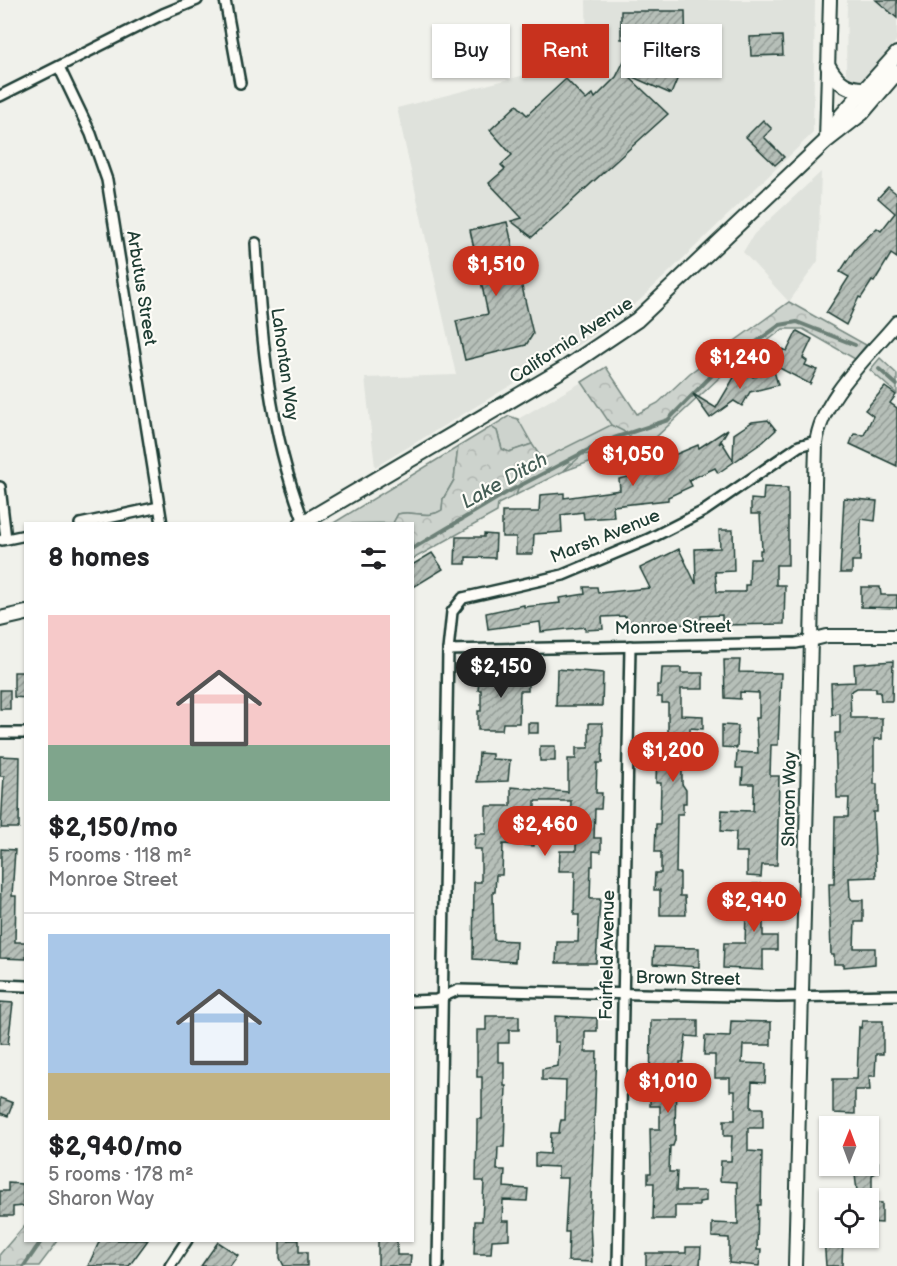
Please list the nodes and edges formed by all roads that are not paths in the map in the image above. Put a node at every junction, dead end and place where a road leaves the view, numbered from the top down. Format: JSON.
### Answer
{"nodes":[{"id":1,"x":197,"y":0,"type":"edge"},
{"id":2,"x":225,"y":0,"type":"edge"},
{"id":3,"x":830,"y":0,"type":"edge"},
{"id":4,"x":897,"y":54,"type":"edge"},
{"id":5,"x":828,"y":66,"type":"junction"},
{"id":6,"x":58,"y":67,"type":"junction"},
{"id":7,"x":897,"y":72,"type":"edge"},
{"id":8,"x":240,"y":82,"type":"dead end"},
{"id":9,"x":867,"y":90,"type":"junction"},
{"id":10,"x":0,"y":96,"type":"edge"},
{"id":11,"x":826,"y":141,"type":"junction"},
{"id":12,"x":256,"y":243,"type":"dead end"},
{"id":13,"x":897,"y":322,"type":"edge"},
{"id":14,"x":816,"y":441,"type":"junction"},
{"id":15,"x":0,"y":487,"type":"edge"},
{"id":16,"x":159,"y":507,"type":"junction"},
{"id":17,"x":89,"y":522,"type":"edge"},
{"id":18,"x":162,"y":522,"type":"edge"},
{"id":19,"x":303,"y":522,"type":"edge"},
{"id":20,"x":305,"y":522,"type":"edge"},
{"id":21,"x":24,"y":535,"type":"edge"},
{"id":22,"x":3,"y":540,"type":"edge"},
{"id":23,"x":24,"y":614,"type":"edge"},
{"id":24,"x":0,"y":619,"type":"edge"},
{"id":25,"x":897,"y":636,"type":"edge"},
{"id":26,"x":811,"y":639,"type":"junction"},
{"id":27,"x":630,"y":645,"type":"junction"},
{"id":28,"x":448,"y":650,"type":"junction"},
{"id":29,"x":0,"y":733,"type":"edge"},
{"id":30,"x":24,"y":733,"type":"edge"},
{"id":31,"x":0,"y":985,"type":"edge"},
{"id":32,"x":24,"y":986,"type":"edge"},
{"id":33,"x":623,"y":993,"type":"junction"},
{"id":34,"x":897,"y":995,"type":"edge"},
{"id":35,"x":443,"y":996,"type":"junction"},
{"id":36,"x":802,"y":996,"type":"junction"},
{"id":37,"x":414,"y":1001,"type":"edge"},
{"id":38,"x":186,"y":1242,"type":"edge"},
{"id":39,"x":170,"y":1266,"type":"edge"},
{"id":40,"x":438,"y":1266,"type":"edge"},
{"id":41,"x":618,"y":1266,"type":"edge"},
{"id":42,"x":795,"y":1266,"type":"edge"}],
"edges":[{"from":1,"to":6,"type":"street"},
{"from":2,"to":8,"type":"street"},
{"from":3,"to":5,"type":"street"},
{"from":4,"to":9,"type":"main road","name":"California Avenue"},
{"from":5,"to":9,"type":"main road"},
{"from":5,"to":11,"type":"street"},
{"from":6,"to":10,"type":"street"},
{"from":6,"to":16,"type":"street","name":"Arbutus Street"},
{"from":7,"to":11,"type":"main road","name":"California Avenue"},
{"from":9,"to":11,"type":"main road","name":"California Avenue"},
{"from":11,"to":20,"type":"main road","name":"California Avenue"},
{"from":12,"to":19,"type":"street","name":"Lahontan Way"},
{"from":13,"to":14,"type":"street"},
{"from":14,"to":26,"type":"street","name":"Sharon Way"},
{"from":14,"to":28,"type":"street","name":"Marsh Avenue"},
{"from":15,"to":22,"type":"street"},
{"from":16,"to":17,"type":"street"},
{"from":16,"to":18,"type":"street","name":"Arbutus Street"},
{"from":21,"to":22,"type":"street"},
{"from":23,"to":24,"type":"main road"},
{"from":25,"to":26,"type":"street","name":"Monroe Street"},
{"from":26,"to":27,"type":"street","name":"Monroe Street"},
{"from":26,"to":36,"type":"street","name":"Sharon Way"},
{"from":27,"to":28,"type":"street","name":"Monroe Street"},
{"from":27,"to":33,"type":"street","name":"Fairfield Avenue"},
{"from":28,"to":35,"type":"street"},
{"from":29,"to":30,"type":"street"},
{"from":31,"to":32,"type":"street"},
{"from":33,"to":35,"type":"street","name":"Brown Street"},
{"from":33,"to":36,"type":"street","name":"Brown Street"},
{"from":33,"to":41,"type":"street","name":"Fairfield Avenue"},
{"from":34,"to":36,"type":"street","name":"Brown Street"},
{"from":35,"to":37,"type":"street","name":"Brown Street"},
{"from":35,"to":40,"type":"street"},
{"from":36,"to":42,"type":"street","name":"Sharon Way"},
{"from":38,"to":39,"type":"street"}]}
